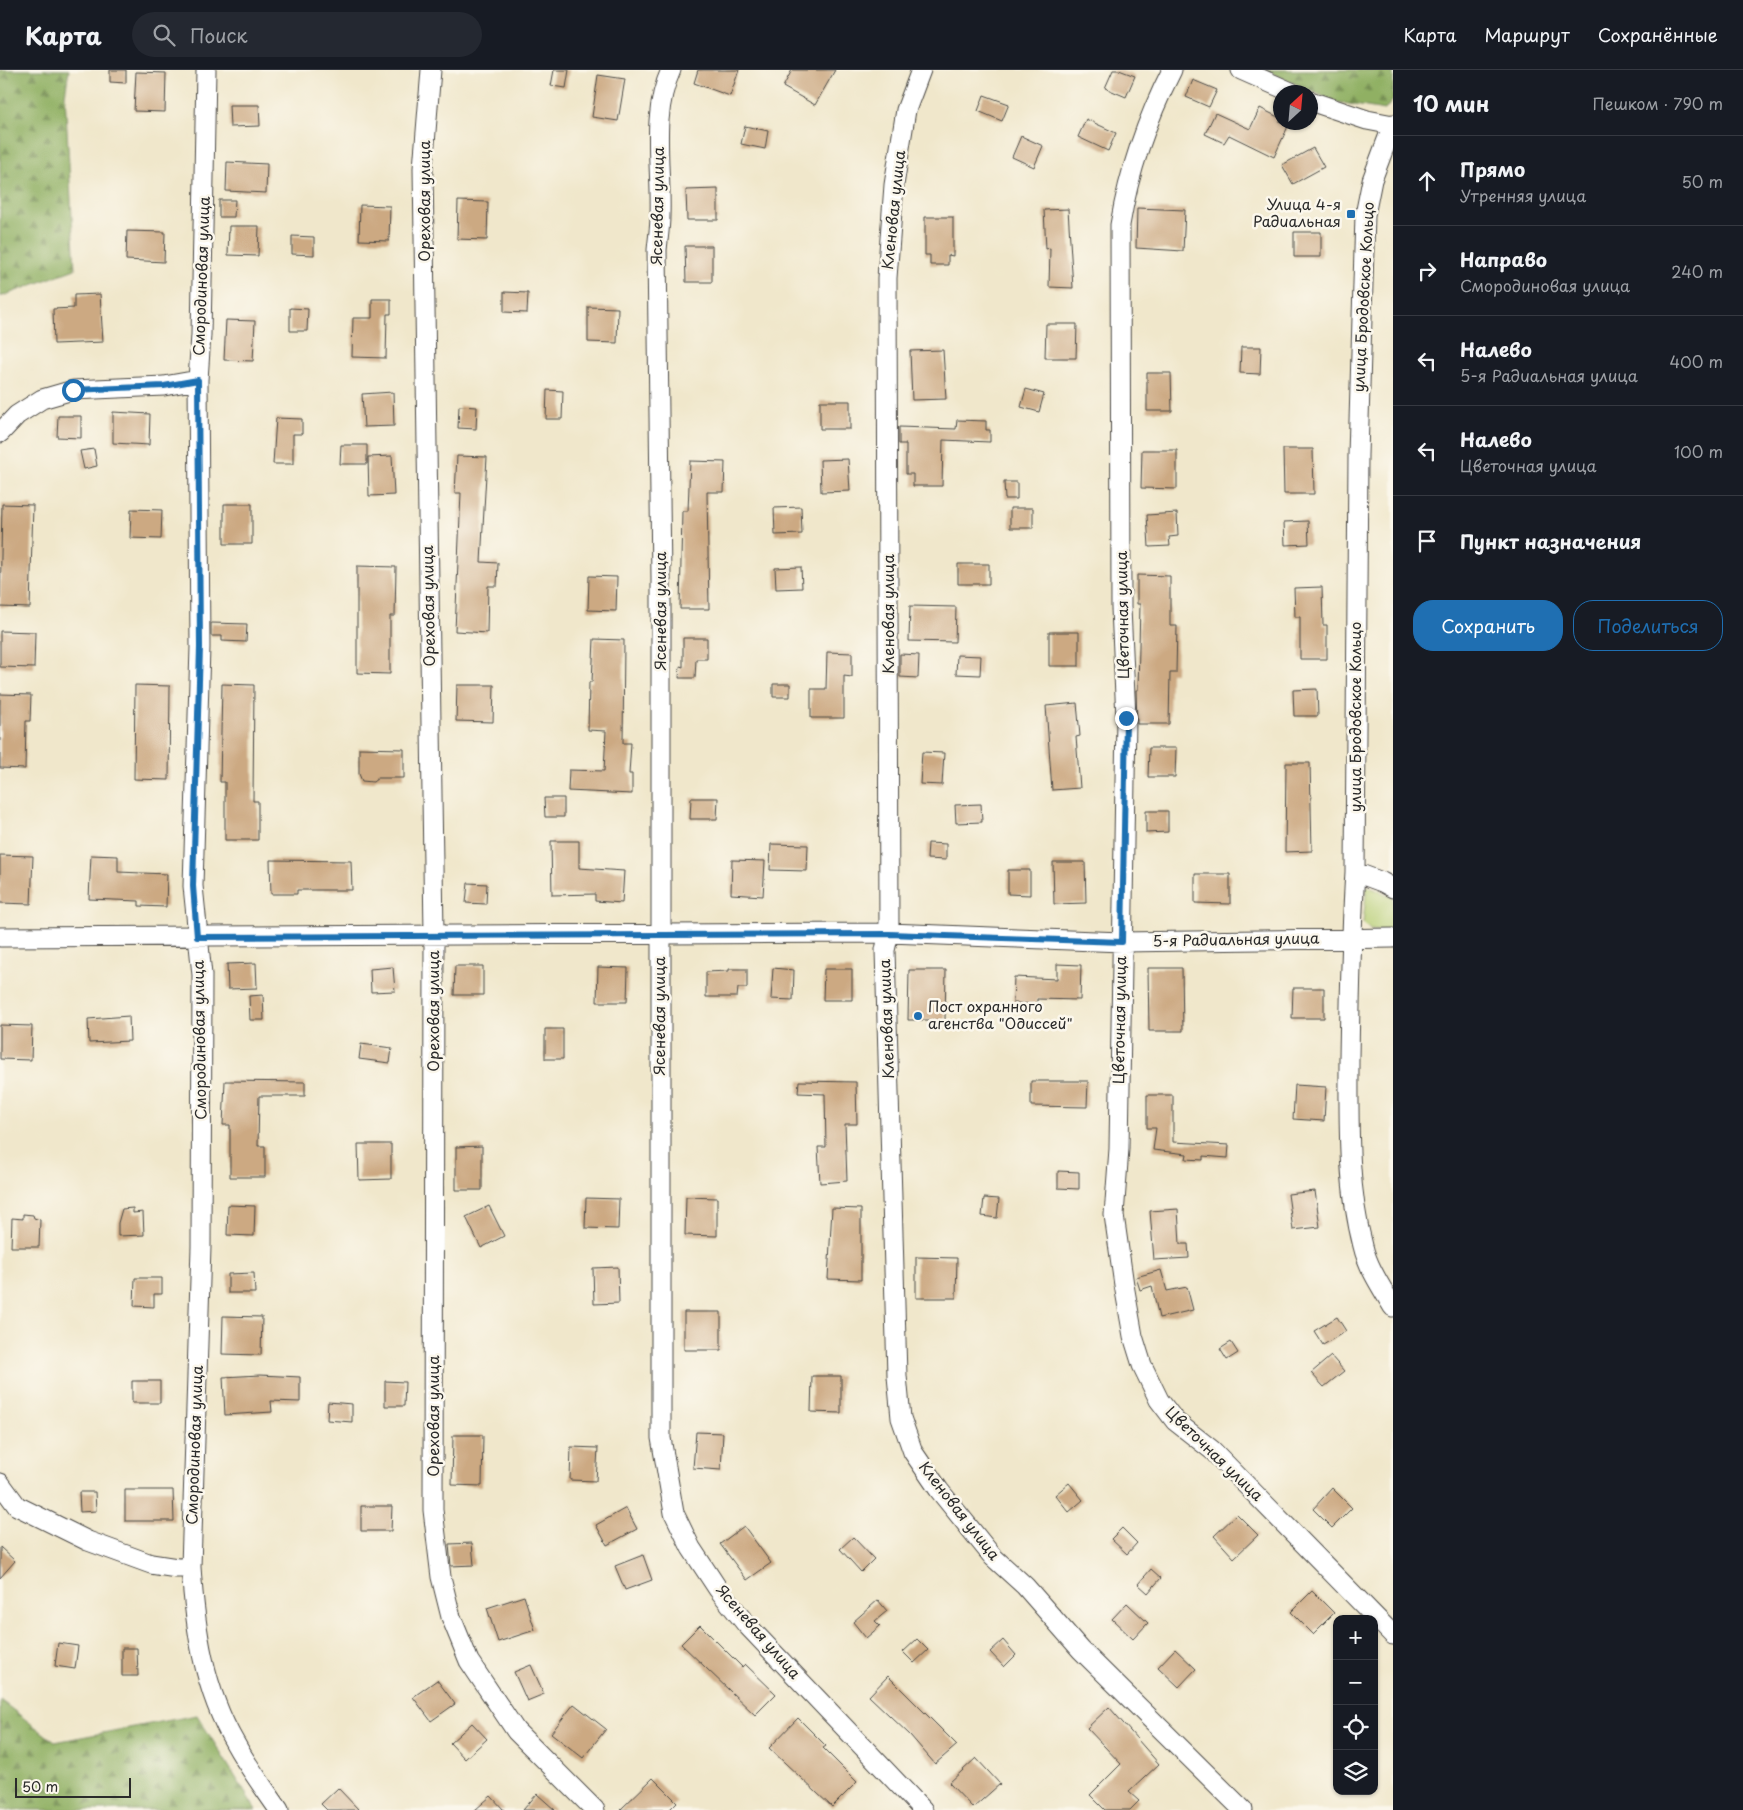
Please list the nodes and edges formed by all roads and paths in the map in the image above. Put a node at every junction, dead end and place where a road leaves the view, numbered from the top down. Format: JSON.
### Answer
{"nodes":[{"id":1,"x":206,"y":70,"type":"edge"},
{"id":2,"x":431,"y":70,"type":"edge"},
{"id":3,"x":672,"y":70,"type":"edge"},
{"id":4,"x":921,"y":70,"type":"edge"},
{"id":5,"x":1172,"y":70,"type":"edge"},
{"id":6,"x":1241,"y":70,"type":"edge"},
{"id":7,"x":1275,"y":85,"type":"edge"},
{"id":8,"x":1318,"y":104,"type":"edge"},
{"id":9,"x":1393,"y":125,"type":"edge"},
{"id":10,"x":198,"y":380,"type":"junction"},
{"id":11,"x":0,"y":433,"type":"edge"},
{"id":12,"x":1355,"y":872,"type":"junction"},
{"id":13,"x":1393,"y":888,"type":"edge"},
{"id":14,"x":434,"y":934,"type":"junction"},
{"id":15,"x":660,"y":934,"type":"junction"},
{"id":16,"x":889,"y":934,"type":"junction"},
{"id":17,"x":0,"y":937,"type":"edge"},
{"id":18,"x":197,"y":937,"type":"junction"},
{"id":19,"x":1393,"y":938,"type":"edge"},
{"id":20,"x":1351,"y":939,"type":"junction"},
{"id":21,"x":1122,"y":942,"type":"junction"},
{"id":22,"x":1393,"y":1307,"type":"edge"},
{"id":23,"x":0,"y":1484,"type":"edge"},
{"id":24,"x":192,"y":1568,"type":"junction"},
{"id":25,"x":1393,"y":1635,"type":"edge"},
{"id":26,"x":279,"y":1810,"type":"edge"},
{"id":27,"x":596,"y":1810,"type":"edge"},
{"id":28,"x":923,"y":1810,"type":"edge"},
{"id":29,"x":1243,"y":1810,"type":"edge"}],
"edges":[{"from":1,"to":10,"type":"street","name":"Смородиновая улица"},
{"from":2,"to":14,"type":"street","name":"Ореховая улица"},
{"from":3,"to":15,"type":"street","name":"Ясеневая улица"},
{"from":4,"to":16,"type":"street","name":"Кленовая улица"},
{"from":5,"to":21,"type":"street","name":"Цветочная улица"},
{"from":6,"to":7,"type":"street"},
{"from":8,"to":9,"type":"street"},
{"from":9,"to":12,"type":"street","name":"улица Бродовское Кольцо"},
{"from":10,"to":11,"type":"street"},
{"from":10,"to":18,"type":"street","name":"Смородиновая улица"},
{"from":12,"to":13,"type":"street"},
{"from":12,"to":20,"type":"street","name":"улица Бродовское Кольцо"},
{"from":14,"to":15,"type":"street","name":"5-я Радиальная улица"},
{"from":14,"to":18,"type":"street","name":"5-я Радиальная улица"},
{"from":14,"to":27,"type":"street","name":"Ореховая улица"},
{"from":15,"to":16,"type":"street","name":"5-я Радиальная улица"},
{"from":15,"to":28,"type":"street","name":"Ясеневая улица"},
{"from":16,"to":21,"type":"street","name":"5-я Радиальная улица"},
{"from":16,"to":29,"type":"street","name":"Кленовая улица"},
{"from":17,"to":18,"type":"street","name":"5-я Радиальная улица"},
{"from":18,"to":24,"type":"street","name":"Смородиновая улица"},
{"from":19,"to":20,"type":"street","name":"5-я Радиальная улица"},
{"from":20,"to":21,"type":"street","name":"5-я Радиальная улица"},
{"from":20,"to":22,"type":"street","name":"улица Бродовское Кольцо"},
{"from":21,"to":25,"type":"street","name":"Цветочная улица"},
{"from":23,"to":24,"type":"street"},
{"from":24,"to":26,"type":"street","name":"Смородиновая улица"}]}
